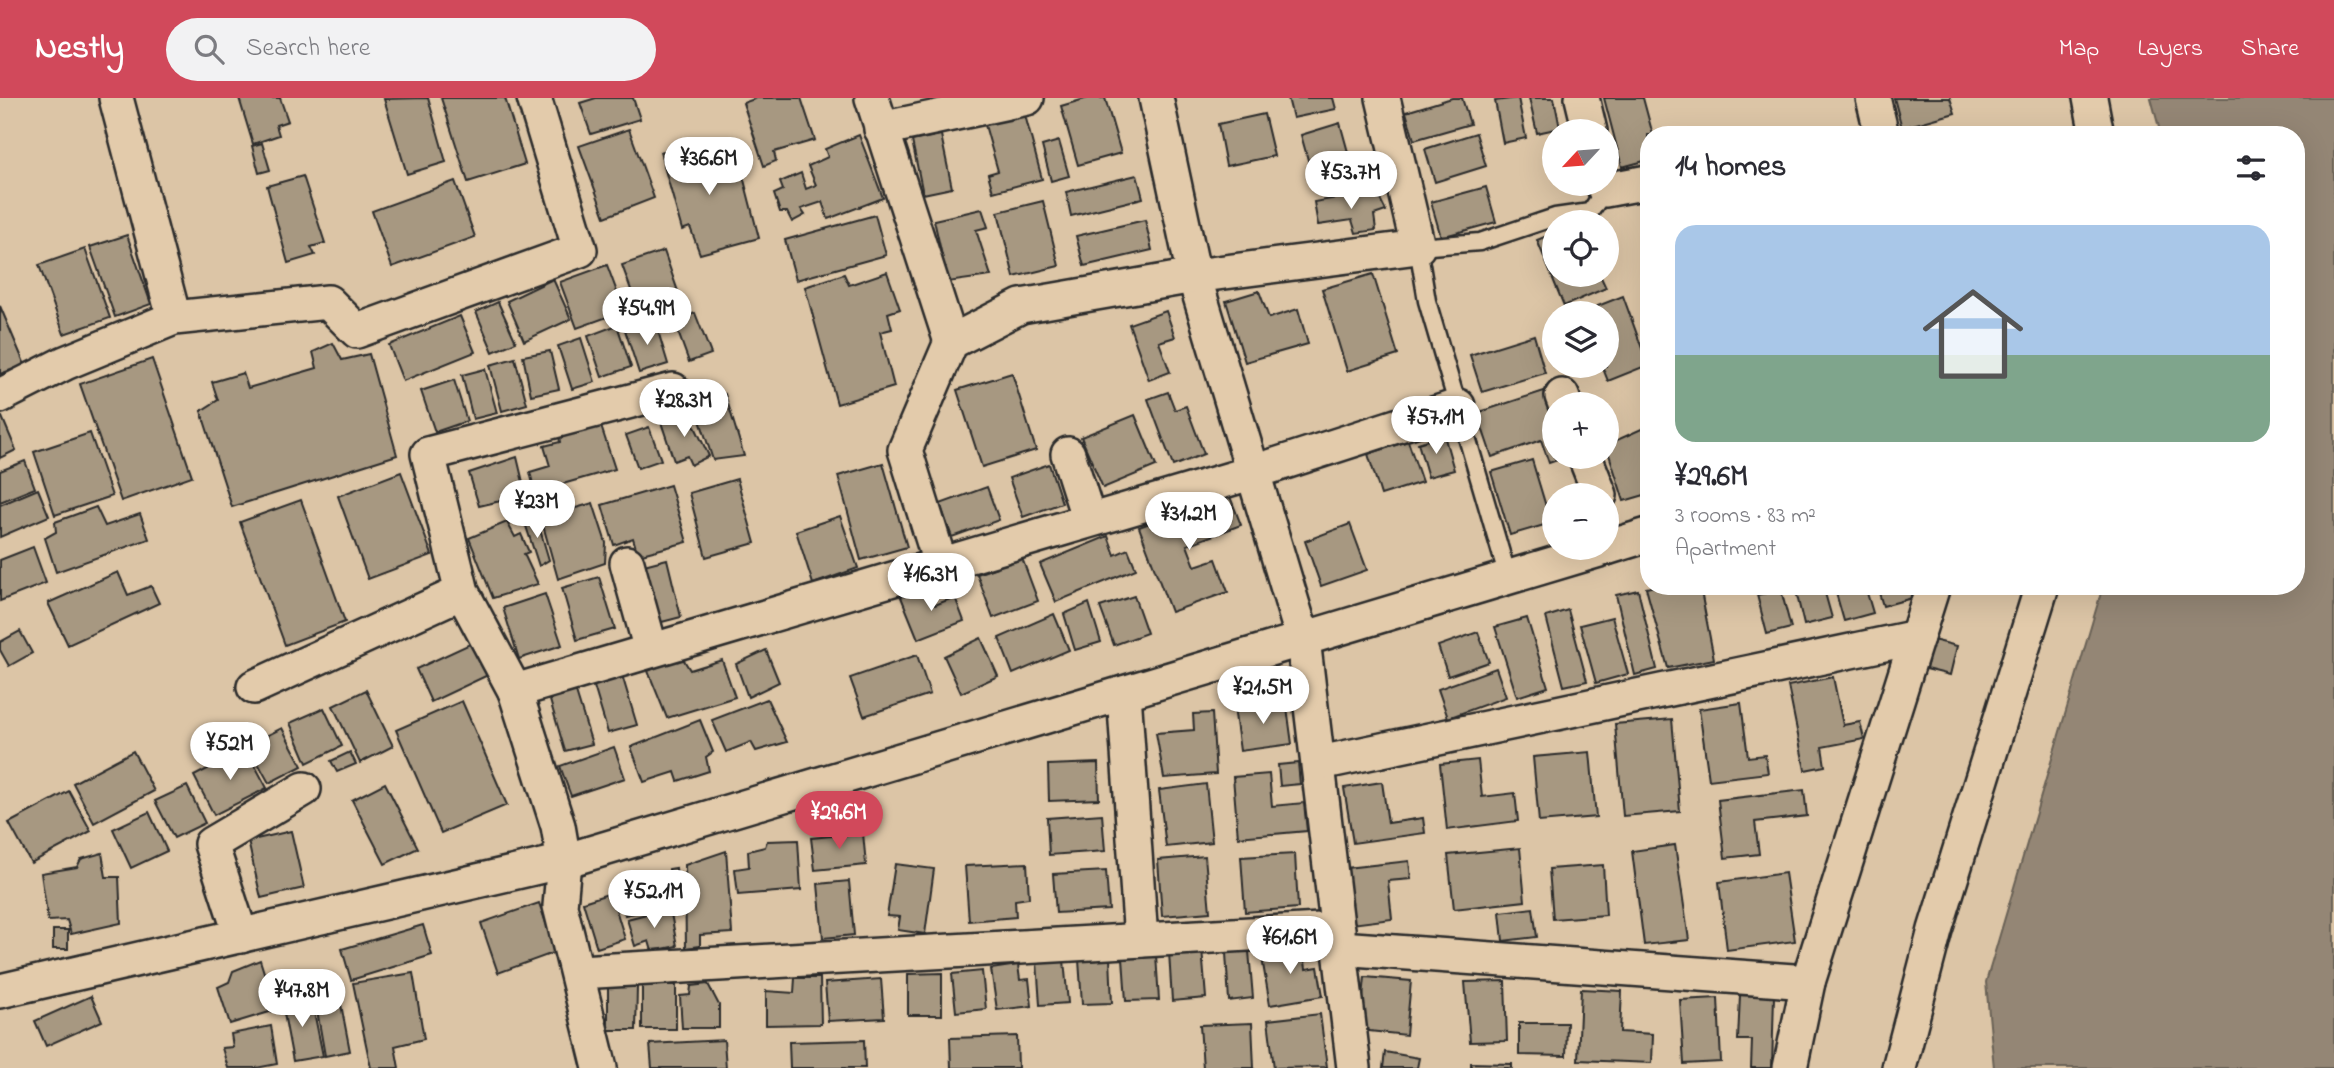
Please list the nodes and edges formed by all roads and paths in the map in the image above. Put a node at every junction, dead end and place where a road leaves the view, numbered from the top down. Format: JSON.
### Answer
{"nodes":[{"id":1,"x":116,"y":98,"type":"edge"},
{"id":2,"x":534,"y":98,"type":"edge"},
{"id":3,"x":1027,"y":98,"type":"edge"},
{"id":4,"x":1156,"y":98,"type":"edge"},
{"id":5,"x":1383,"y":98,"type":"edge"},
{"id":6,"x":1582,"y":98,"type":"edge"},
{"id":7,"x":1872,"y":98,"type":"edge"},
{"id":8,"x":2090,"y":98,"type":"edge"},
{"id":9,"x":876,"y":113,"type":"edge"},
{"id":10,"x":1587,"y":119,"type":"edge"},
{"id":11,"x":1880,"y":126,"type":"edge"},
{"id":12,"x":2095,"y":126,"type":"edge"},
{"id":13,"x":1640,"y":183,"type":"edge"},
{"id":14,"x":1619,"y":185,"type":"edge"},
{"id":15,"x":1599,"y":196,"type":"edge"},
{"id":16,"x":1418,"y":247,"type":"junction"},
{"id":17,"x":1194,"y":276,"type":"junction"},
{"id":18,"x":174,"y":318,"type":"junction"},
{"id":19,"x":951,"y":342,"type":"junction"},
{"id":20,"x":673,"y":390,"type":"dead end"},
{"id":21,"x":0,"y":396,"type":"edge"},
{"id":22,"x":1458,"y":406,"type":"junction"},
{"id":23,"x":1068,"y":454,"type":"dead end"},
{"id":24,"x":1254,"y":472,"type":"junction"},
{"id":25,"x":1090,"y":520,"type":"junction"},
{"id":26,"x":1620,"y":544,"type":"edge"},
{"id":27,"x":627,"y":563,"type":"dead end"},
{"id":28,"x":940,"y":563,"type":"junction"},
{"id":29,"x":1508,"y":577,"type":"junction"},
{"id":30,"x":462,"y":592,"type":"junction"},
{"id":31,"x":1930,"y":595,"type":"edge"},
{"id":32,"x":2039,"y":595,"type":"edge"},
{"id":33,"x":1917,"y":637,"type":"junction"},
{"id":34,"x":1303,"y":639,"type":"junction"},
{"id":35,"x":651,"y":650,"type":"junction"},
{"id":36,"x":254,"y":687,"type":"dead end"},
{"id":37,"x":515,"y":691,"type":"junction"},
{"id":38,"x":1124,"y":692,"type":"junction"},
{"id":39,"x":1320,"y":763,"type":"junction"},
{"id":40,"x":304,"y":789,"type":"dead end"},
{"id":41,"x":564,"y":861,"type":"junction"},
{"id":42,"x":241,"y":936,"type":"junction"},
{"id":43,"x":1339,"y":938,"type":"junction"},
{"id":44,"x":1141,"y":940,"type":"junction"},
{"id":45,"x":579,"y":972,"type":"junction"},
{"id":46,"x":1808,"y":982,"type":"junction"},
{"id":47,"x":0,"y":991,"type":"edge"},
{"id":48,"x":600,"y":1068,"type":"edge"},
{"id":49,"x":1354,"y":1068,"type":"edge"},
{"id":50,"x":1790,"y":1068,"type":"edge"},
{"id":51,"x":1899,"y":1068,"type":"edge"}],
"edges":[{"from":1,"to":18,"type":"street"},
{"from":2,"to":18,"type":"street"},
{"from":3,"to":9,"type":"street"},
{"from":4,"to":17,"type":"street"},
{"from":5,"to":16,"type":"street"},
{"from":6,"to":10,"type":"street"},
{"from":7,"to":11,"type":"street"},
{"from":8,"to":12,"type":"street"},
{"from":9,"to":19,"type":"street"},
{"from":13,"to":14,"type":"street"},
{"from":15,"to":16,"type":"lane"},
{"from":16,"to":17,"type":"street"},
{"from":16,"to":22,"type":"lane"},
{"from":17,"to":19,"type":"street"},
{"from":17,"to":24,"type":"street"},
{"from":18,"to":21,"type":"street"},
{"from":19,"to":28,"type":"street"},
{"from":20,"to":30,"type":"street"},
{"from":22,"to":24,"type":"street"},
{"from":22,"to":29,"type":"lane"},
{"from":23,"to":25,"type":"street"},
{"from":24,"to":25,"type":"street"},
{"from":24,"to":34,"type":"street"},
{"from":25,"to":28,"type":"street"},
{"from":26,"to":29,"type":"street"},
{"from":27,"to":35,"type":"street"},
{"from":28,"to":35,"type":"street"},
{"from":29,"to":34,"type":"street"},
{"from":30,"to":36,"type":"street"},
{"from":30,"to":37,"type":"street"},
{"from":31,"to":33,"type":"street"},
{"from":32,"to":51,"type":"street"},
{"from":33,"to":39,"type":"street"},
{"from":33,"to":46,"type":"street"},
{"from":34,"to":38,"type":"street"},
{"from":34,"to":39,"type":"street"},
{"from":35,"to":37,"type":"street"},
{"from":37,"to":41,"type":"street"},
{"from":38,"to":41,"type":"street"},
{"from":38,"to":44,"type":"street"},
{"from":39,"to":43,"type":"street"},
{"from":40,"to":42,"type":"street"},
{"from":41,"to":42,"type":"street"},
{"from":41,"to":45,"type":"street"},
{"from":42,"to":47,"type":"street"},
{"from":43,"to":44,"type":"street"},
{"from":43,"to":46,"type":"street"},
{"from":43,"to":49,"type":"street"},
{"from":44,"to":45,"type":"street"},
{"from":45,"to":48,"type":"street"},
{"from":46,"to":50,"type":"street"}]}
